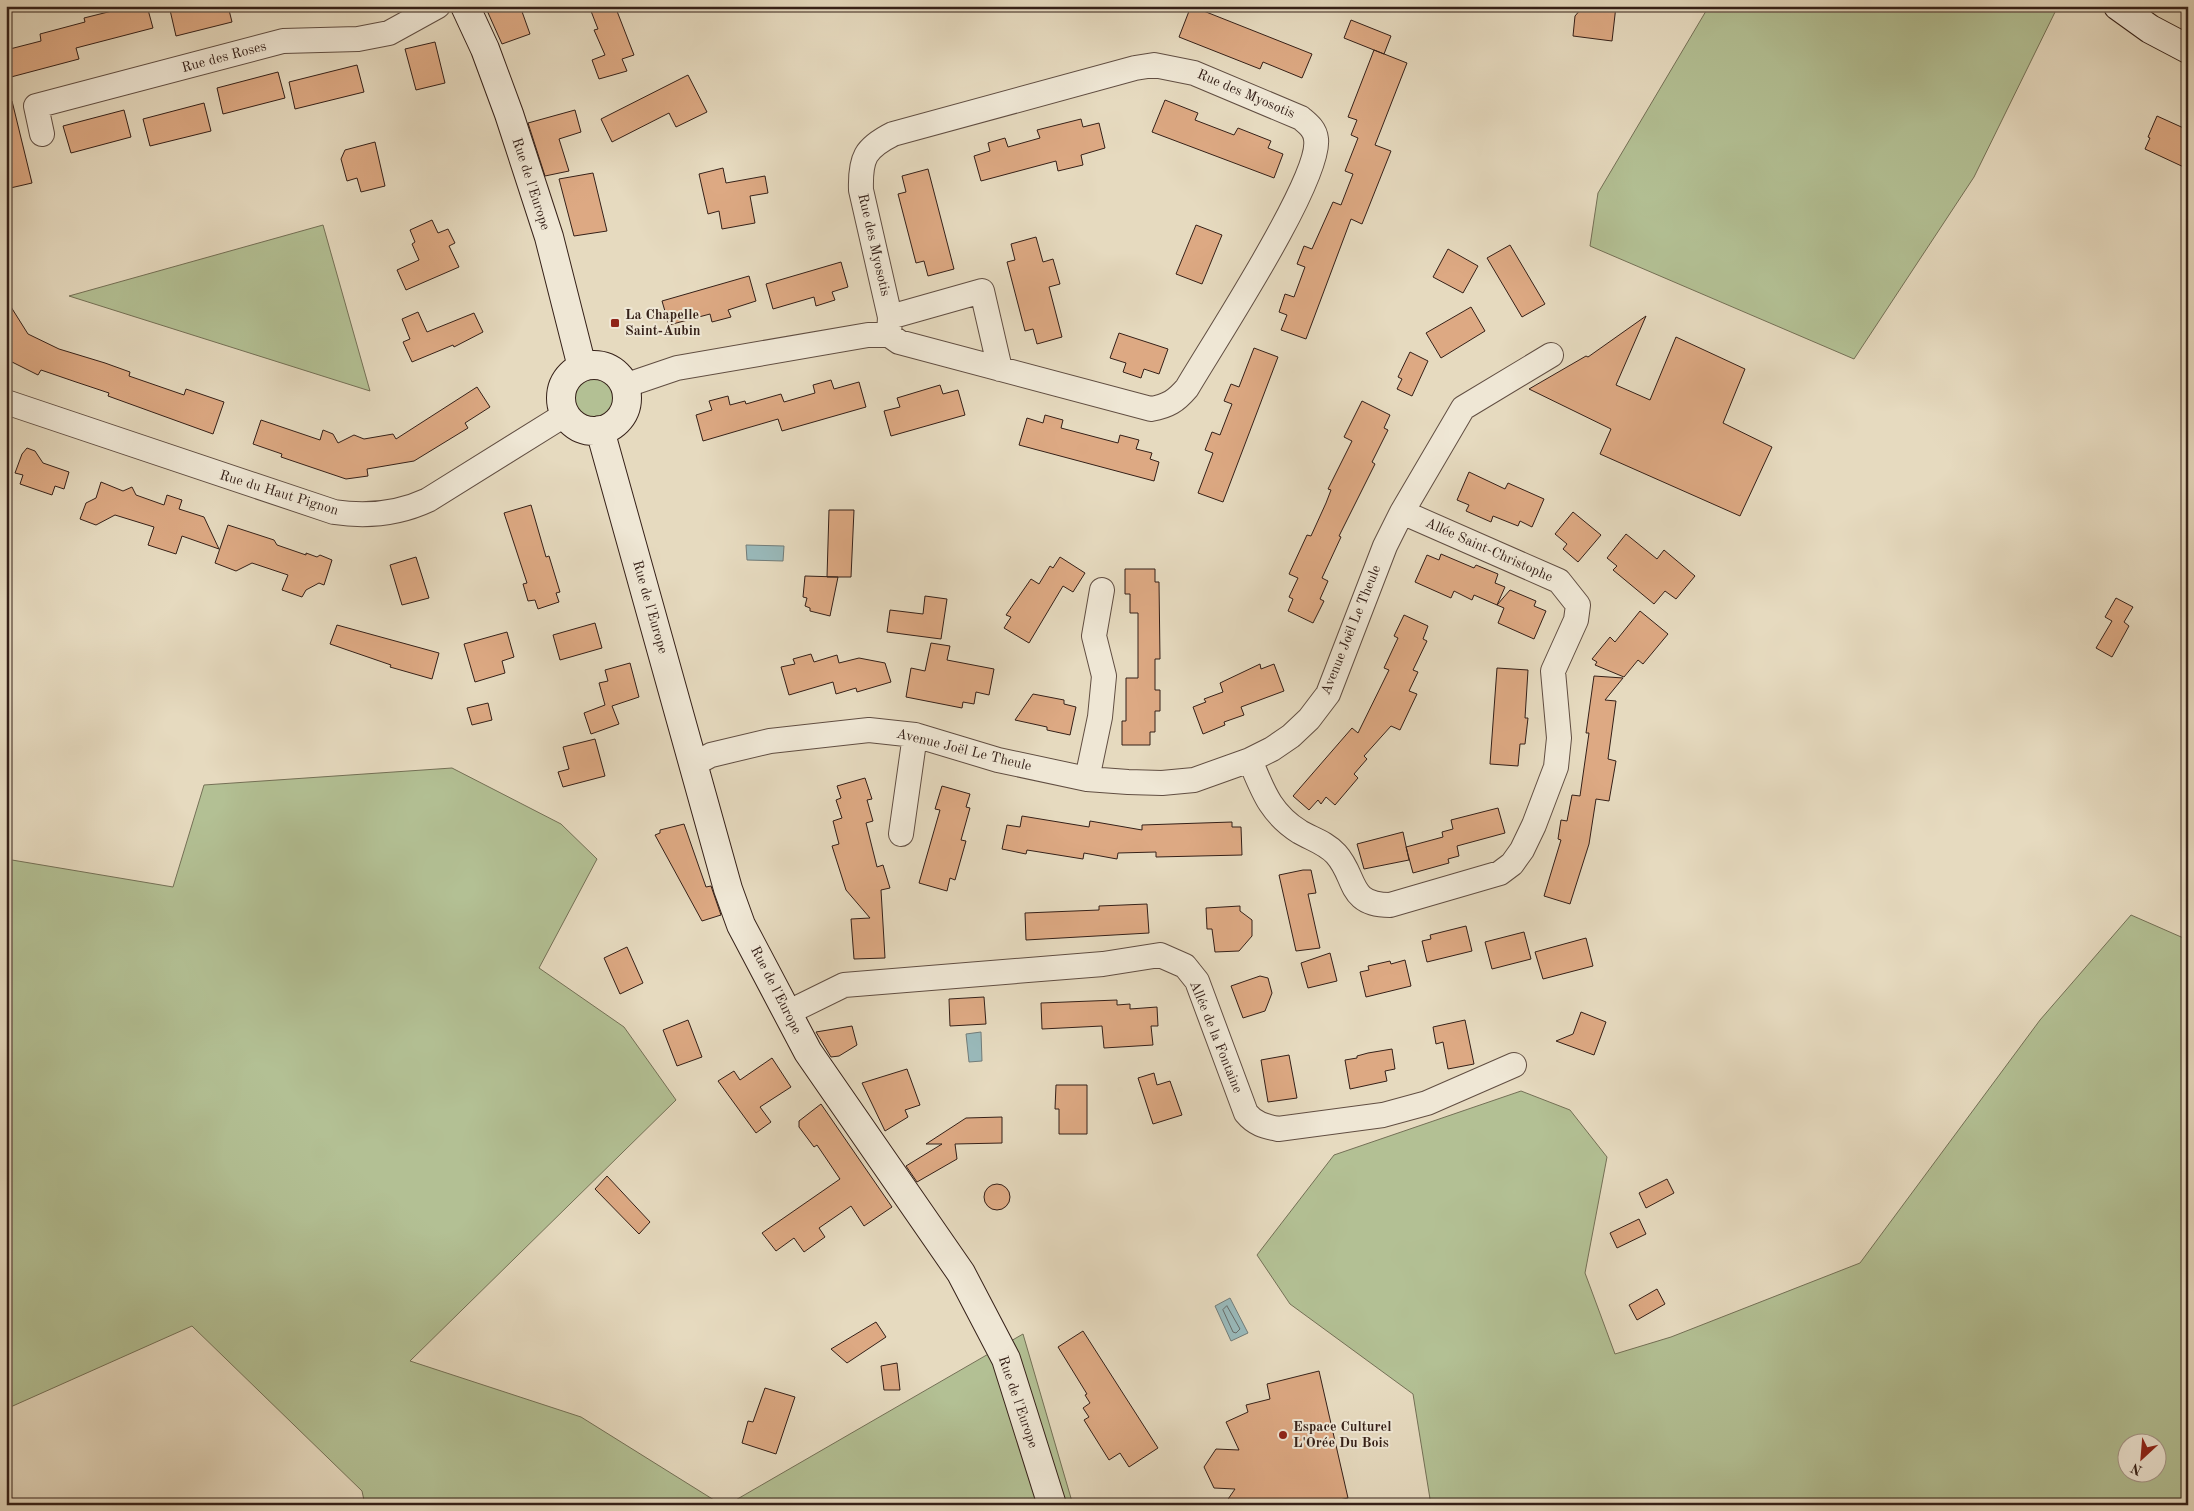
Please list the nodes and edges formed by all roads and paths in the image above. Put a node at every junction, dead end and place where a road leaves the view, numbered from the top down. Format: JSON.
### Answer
{"nodes":[{"id":1,"x":438,"y":6,"type":"edge"},
{"id":2,"x":465,"y":6,"type":"edge"},
{"id":3,"x":2118,"y":6,"type":"edge"},
{"id":4,"x":2188,"y":49,"type":"edge"},
{"id":5,"x":42,"y":134,"type":"dead end"},
{"id":6,"x":889,"y":326,"type":"junction"},
{"id":7,"x":1551,"y":356,"type":"dead end"},
{"id":8,"x":582,"y":367,"type":"junction"},
{"id":9,"x":1000,"y":369,"type":"junction"},
{"id":10,"x":624,"y":386,"type":"junction"},
{"id":11,"x":6,"y":402,"type":"edge"},
{"id":12,"x":566,"y":414,"type":"junction"},
{"id":13,"x":600,"y":430,"type":"junction"},
{"id":14,"x":1402,"y":512,"type":"junction"},
{"id":15,"x":1102,"y":590,"type":"dead end"},
{"id":16,"x":915,"y":735,"type":"junction"},
{"id":17,"x":1250,"y":760,"type":"junction"},
{"id":18,"x":694,"y":764,"type":"junction"},
{"id":19,"x":1088,"y":778,"type":"junction"},
{"id":20,"x":901,"y":834,"type":"dead end"},
{"id":21,"x":787,"y":1013,"type":"junction"},
{"id":22,"x":1514,"y":1065,"type":"dead end"},
{"id":23,"x":1052,"y":1505,"type":"edge"}],
"edges":[{"from":1,"to":5,"type":"street","name":"Rue des Roses"},
{"from":2,"to":8,"type":"street","name":"Rue de l'Europe"},
{"from":3,"to":4,"type":"street"},
{"from":6,"to":9,"type":"street","name":"Rue des Myosotis"},
{"from":6,"to":9,"type":"street","name":"Rue des Myosotis"},
{"from":6,"to":9,"type":"street","name":"Rue des Myosotis"},
{"from":6,"to":10,"type":"street","name":"Rue des Myosotis"},
{"from":7,"to":14,"type":"street","name":"Avenue Joël Le Theule"},
{"from":8,"to":10,"type":"street"},
{"from":8,"to":12,"type":"street"},
{"from":10,"to":13,"type":"street"},
{"from":11,"to":12,"type":"street","name":"Rue du Haut Pignon"},
{"from":12,"to":13,"type":"street"},
{"from":13,"to":18,"type":"street","name":"Rue de l'Europe"},
{"from":14,"to":17,"type":"street","name":"Avenue Joël Le Theule"},
{"from":14,"to":17,"type":"street","name":"Allée Saint-Christophe"},
{"from":15,"to":19,"type":"street"},
{"from":16,"to":18,"type":"street","name":"Avenue Joël Le Theule"},
{"from":16,"to":19,"type":"street","name":"Avenue Joël Le Theule"},
{"from":16,"to":20,"type":"street"},
{"from":17,"to":19,"type":"street","name":"Avenue Joël Le Theule"},
{"from":18,"to":21,"type":"street","name":"Rue de l'Europe"},
{"from":21,"to":22,"type":"street","name":"Allée de la Fontaine"},
{"from":21,"to":23,"type":"street","name":"Rue de l'Europe"}]}
